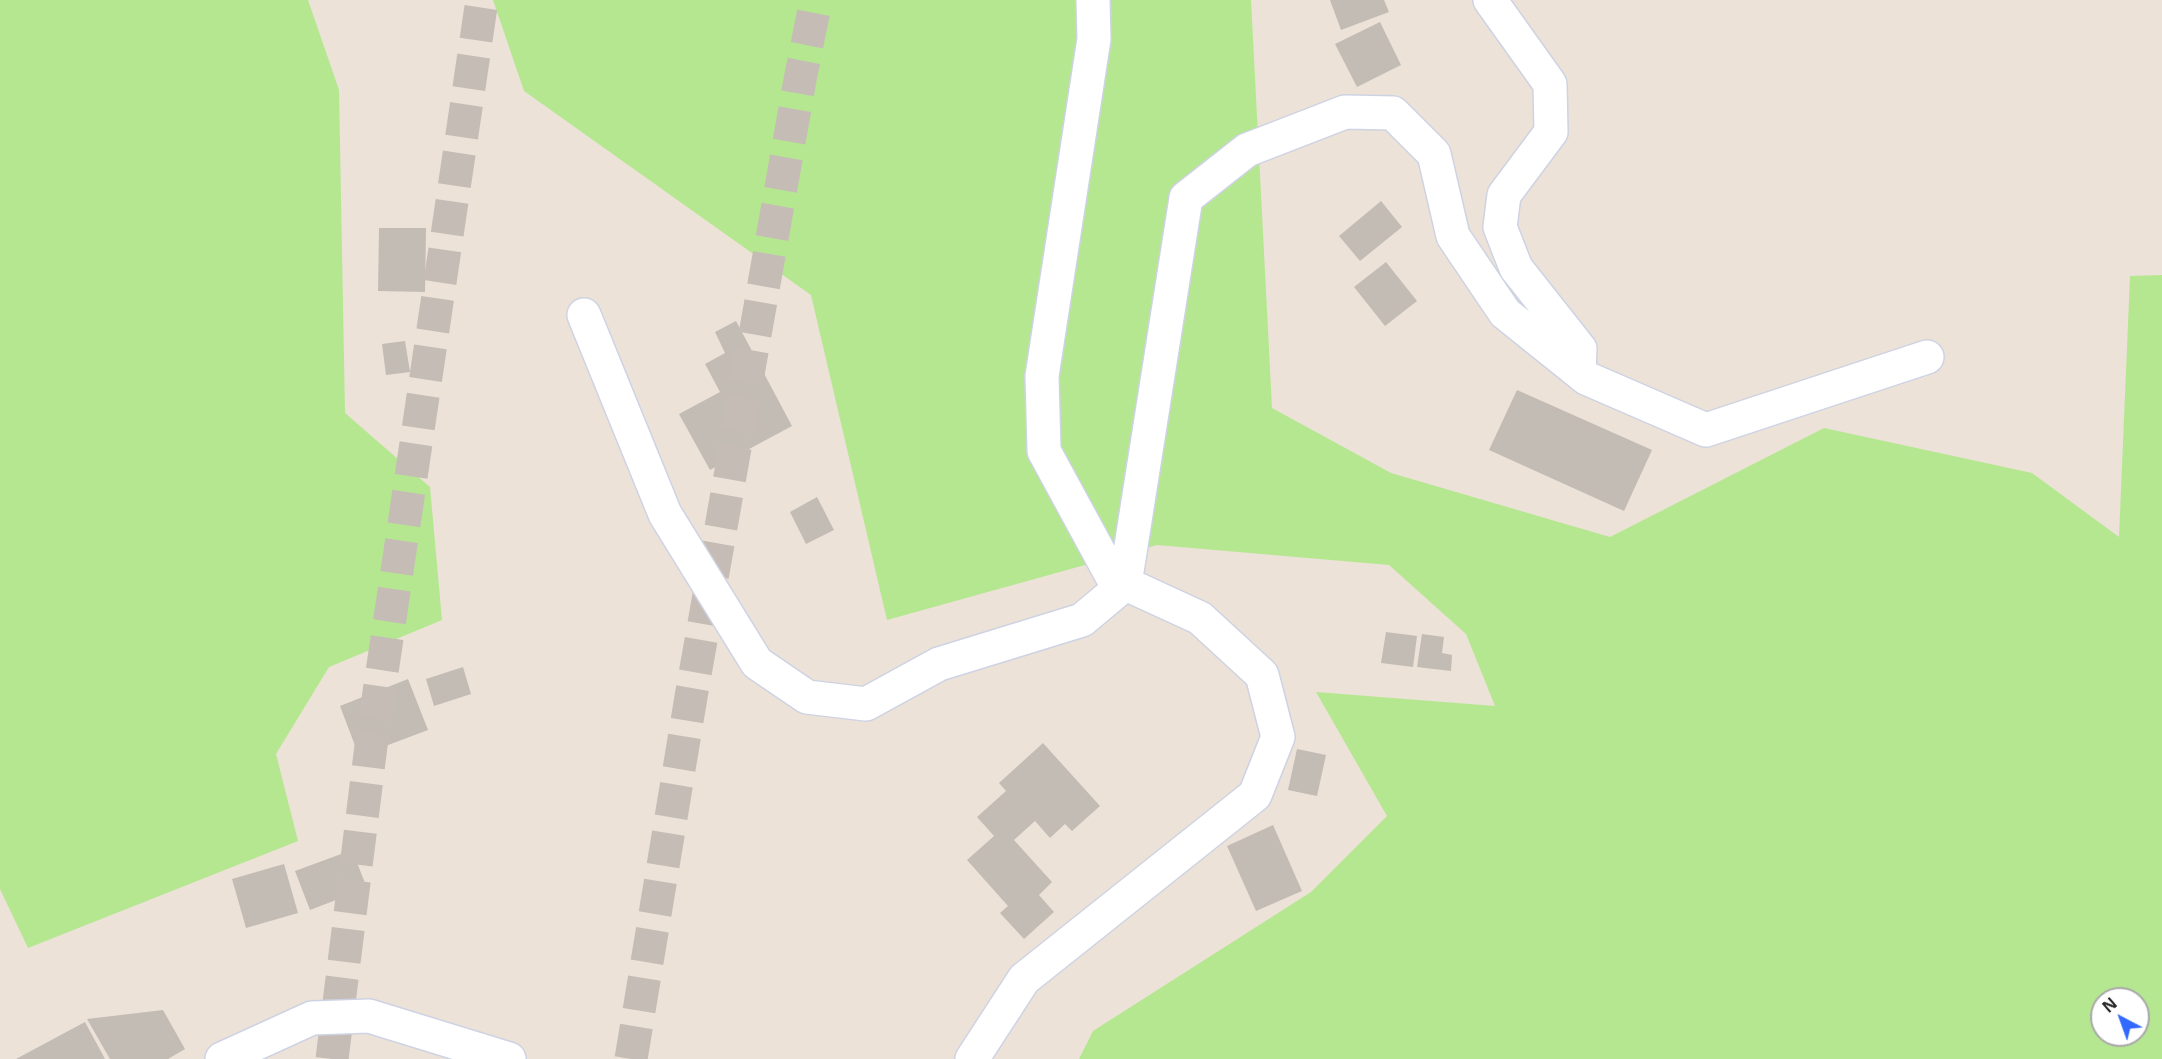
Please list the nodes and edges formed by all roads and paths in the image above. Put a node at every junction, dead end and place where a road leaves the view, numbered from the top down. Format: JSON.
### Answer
{"nodes":[{"id":1,"x":1093,"y":0,"type":"edge"},
{"id":2,"x":1490,"y":0,"type":"edge"},
{"id":3,"x":584,"y":315,"type":"dead end"},
{"id":4,"x":1927,"y":357,"type":"dead end"},
{"id":5,"x":1579,"y":372,"type":"junction"},
{"id":6,"x":1125,"y":584,"type":"junction"},
{"id":7,"x":222,"y":1059,"type":"edge"},
{"id":8,"x":509,"y":1059,"type":"edge"},
{"id":9,"x":972,"y":1059,"type":"edge"}],
"edges":[{"from":1,"to":6,"type":"street"},
{"from":2,"to":5,"type":"street"},
{"from":3,"to":6,"type":"street"},
{"from":4,"to":5,"type":"street"},
{"from":5,"to":6,"type":"street"},
{"from":6,"to":9,"type":"street"},
{"from":7,"to":8,"type":"street"}]}
